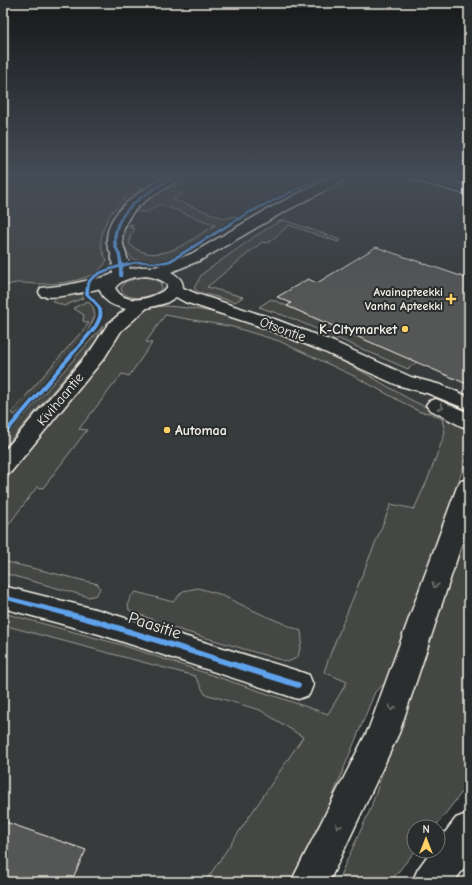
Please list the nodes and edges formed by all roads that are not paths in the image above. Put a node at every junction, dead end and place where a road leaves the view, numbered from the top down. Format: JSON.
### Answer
{"nodes":[{"id":1,"x":123,"y":216,"type":"edge"},
{"id":2,"x":266,"y":216,"type":"edge"},
{"id":3,"x":118,"y":254,"type":"junction"},
{"id":4,"x":196,"y":257,"type":"junction"},
{"id":5,"x":152,"y":272,"type":"junction"},
{"id":6,"x":175,"y":286,"type":"junction"},
{"id":7,"x":114,"y":287,"type":"junction"},
{"id":8,"x":46,"y":292,"type":"dead end"},
{"id":9,"x":149,"y":303,"type":"junction"},
{"id":10,"x":226,"y":310,"type":"junction"},
{"id":11,"x":114,"y":328,"type":"junction"},
{"id":12,"x":404,"y":381,"type":"junction"},
{"id":13,"x":469,"y":404,"type":"edge"},
{"id":14,"x":469,"y":422,"type":"edge"},
{"id":15,"x":3,"y":467,"type":"edge"},
{"id":16,"x":469,"y":487,"type":"edge"},
{"id":17,"x":3,"y":597,"type":"edge"},
{"id":18,"x":298,"y":685,"type":"dead end"},
{"id":19,"x":469,"y":831,"type":"edge"},
{"id":20,"x":310,"y":882,"type":"edge"},
{"id":21,"x":431,"y":882,"type":"edge"}],
"edges":[{"from":1,"to":3,"type":"main road"},
{"from":2,"to":4,"type":"main road"},
{"from":3,"to":5,"type":"main road","name":"Otsontie"},
{"from":3,"to":7,"type":"main road"},
{"from":4,"to":5,"type":"main road"},
{"from":4,"to":6,"type":"main road"},
{"from":5,"to":6,"type":"main road","name":"Otsontie"},
{"from":5,"to":7,"type":"main road"},
{"from":6,"to":9,"type":"main road","name":"Kivihaantie"},
{"from":6,"to":10,"type":"main road","name":"Otsontie"},
{"from":7,"to":8,"type":"main road"},
{"from":7,"to":9,"type":"main road","name":"Otsontie"},
{"from":7,"to":11,"type":"main road"},
{"from":9,"to":10,"type":"main road","name":"Otsontie"},
{"from":9,"to":11,"type":"main road","name":"Kivihaantie"},
{"from":10,"to":12,"type":"main road","name":"Otsontie"},
{"from":11,"to":15,"type":"main road","name":"Kivihaantie"},
{"from":12,"to":13,"type":"main road","name":"Otsontie"},
{"from":12,"to":14,"type":"main road","name":"Otsontie","one_way":true},
{"from":16,"to":20,"type":"main road","one_way":true},
{"from":17,"to":18,"type":"main road","name":"Paasitie"},
{"from":19,"to":21,"type":"main road"}]}
